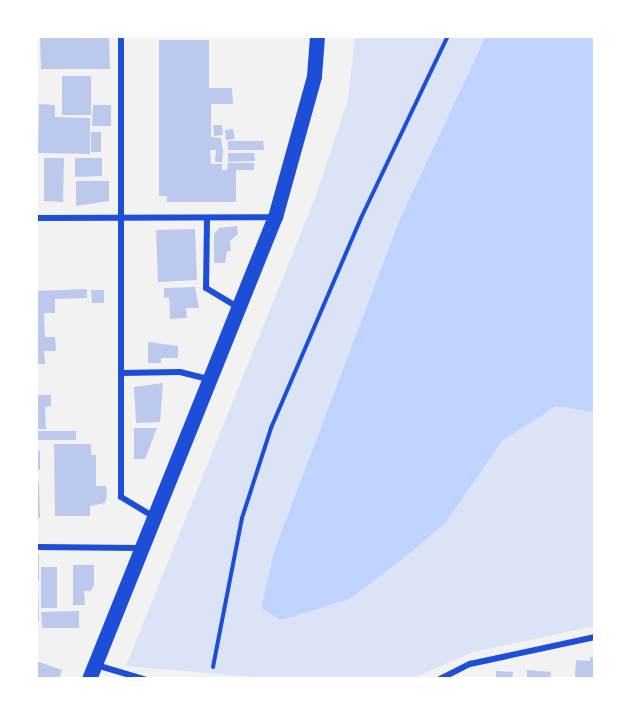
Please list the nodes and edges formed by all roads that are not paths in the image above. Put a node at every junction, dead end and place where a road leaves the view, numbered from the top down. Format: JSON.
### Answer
{"nodes":[{"id":1,"x":121,"y":36,"type":"edge"},
{"id":2,"x":317,"y":36,"type":"edge"},
{"id":3,"x":122,"y":217,"type":"junction"},
{"id":4,"x":275,"y":217,"type":"junction"},
{"id":5,"x":36,"y":218,"type":"edge"},
{"id":6,"x":207,"y":219,"type":"junction"},
{"id":7,"x":239,"y":308,"type":"junction"},
{"id":8,"x":121,"y":374,"type":"junction"},
{"id":9,"x":210,"y":379,"type":"junction"},
{"id":10,"x":154,"y":517,"type":"junction"},
{"id":11,"x":36,"y":547,"type":"edge"},
{"id":12,"x":141,"y":548,"type":"junction"},
{"id":13,"x":595,"y":637,"type":"edge"},
{"id":14,"x":92,"y":672,"type":"edge"},
{"id":15,"x":144,"y":679,"type":"edge"},
{"id":16,"x":440,"y":679,"type":"edge"}],
"edges":[{"from":1,"to":3,"type":"street"},
{"from":2,"to":4,"type":"main road"},
{"from":3,"to":5,"type":"street"},
{"from":3,"to":6,"type":"street"},
{"from":3,"to":8,"type":"street"},
{"from":4,"to":6,"type":"street"},
{"from":4,"to":7,"type":"main road"},
{"from":6,"to":7,"type":"street"},
{"from":7,"to":9,"type":"main road"},
{"from":8,"to":9,"type":"street"},
{"from":8,"to":10,"type":"street"},
{"from":9,"to":10,"type":"main road"},
{"from":10,"to":12,"type":"main road"},
{"from":11,"to":12,"type":"street"},
{"from":12,"to":14,"type":"main road"},
{"from":13,"to":16,"type":"street"},
{"from":14,"to":15,"type":"street"}]}
